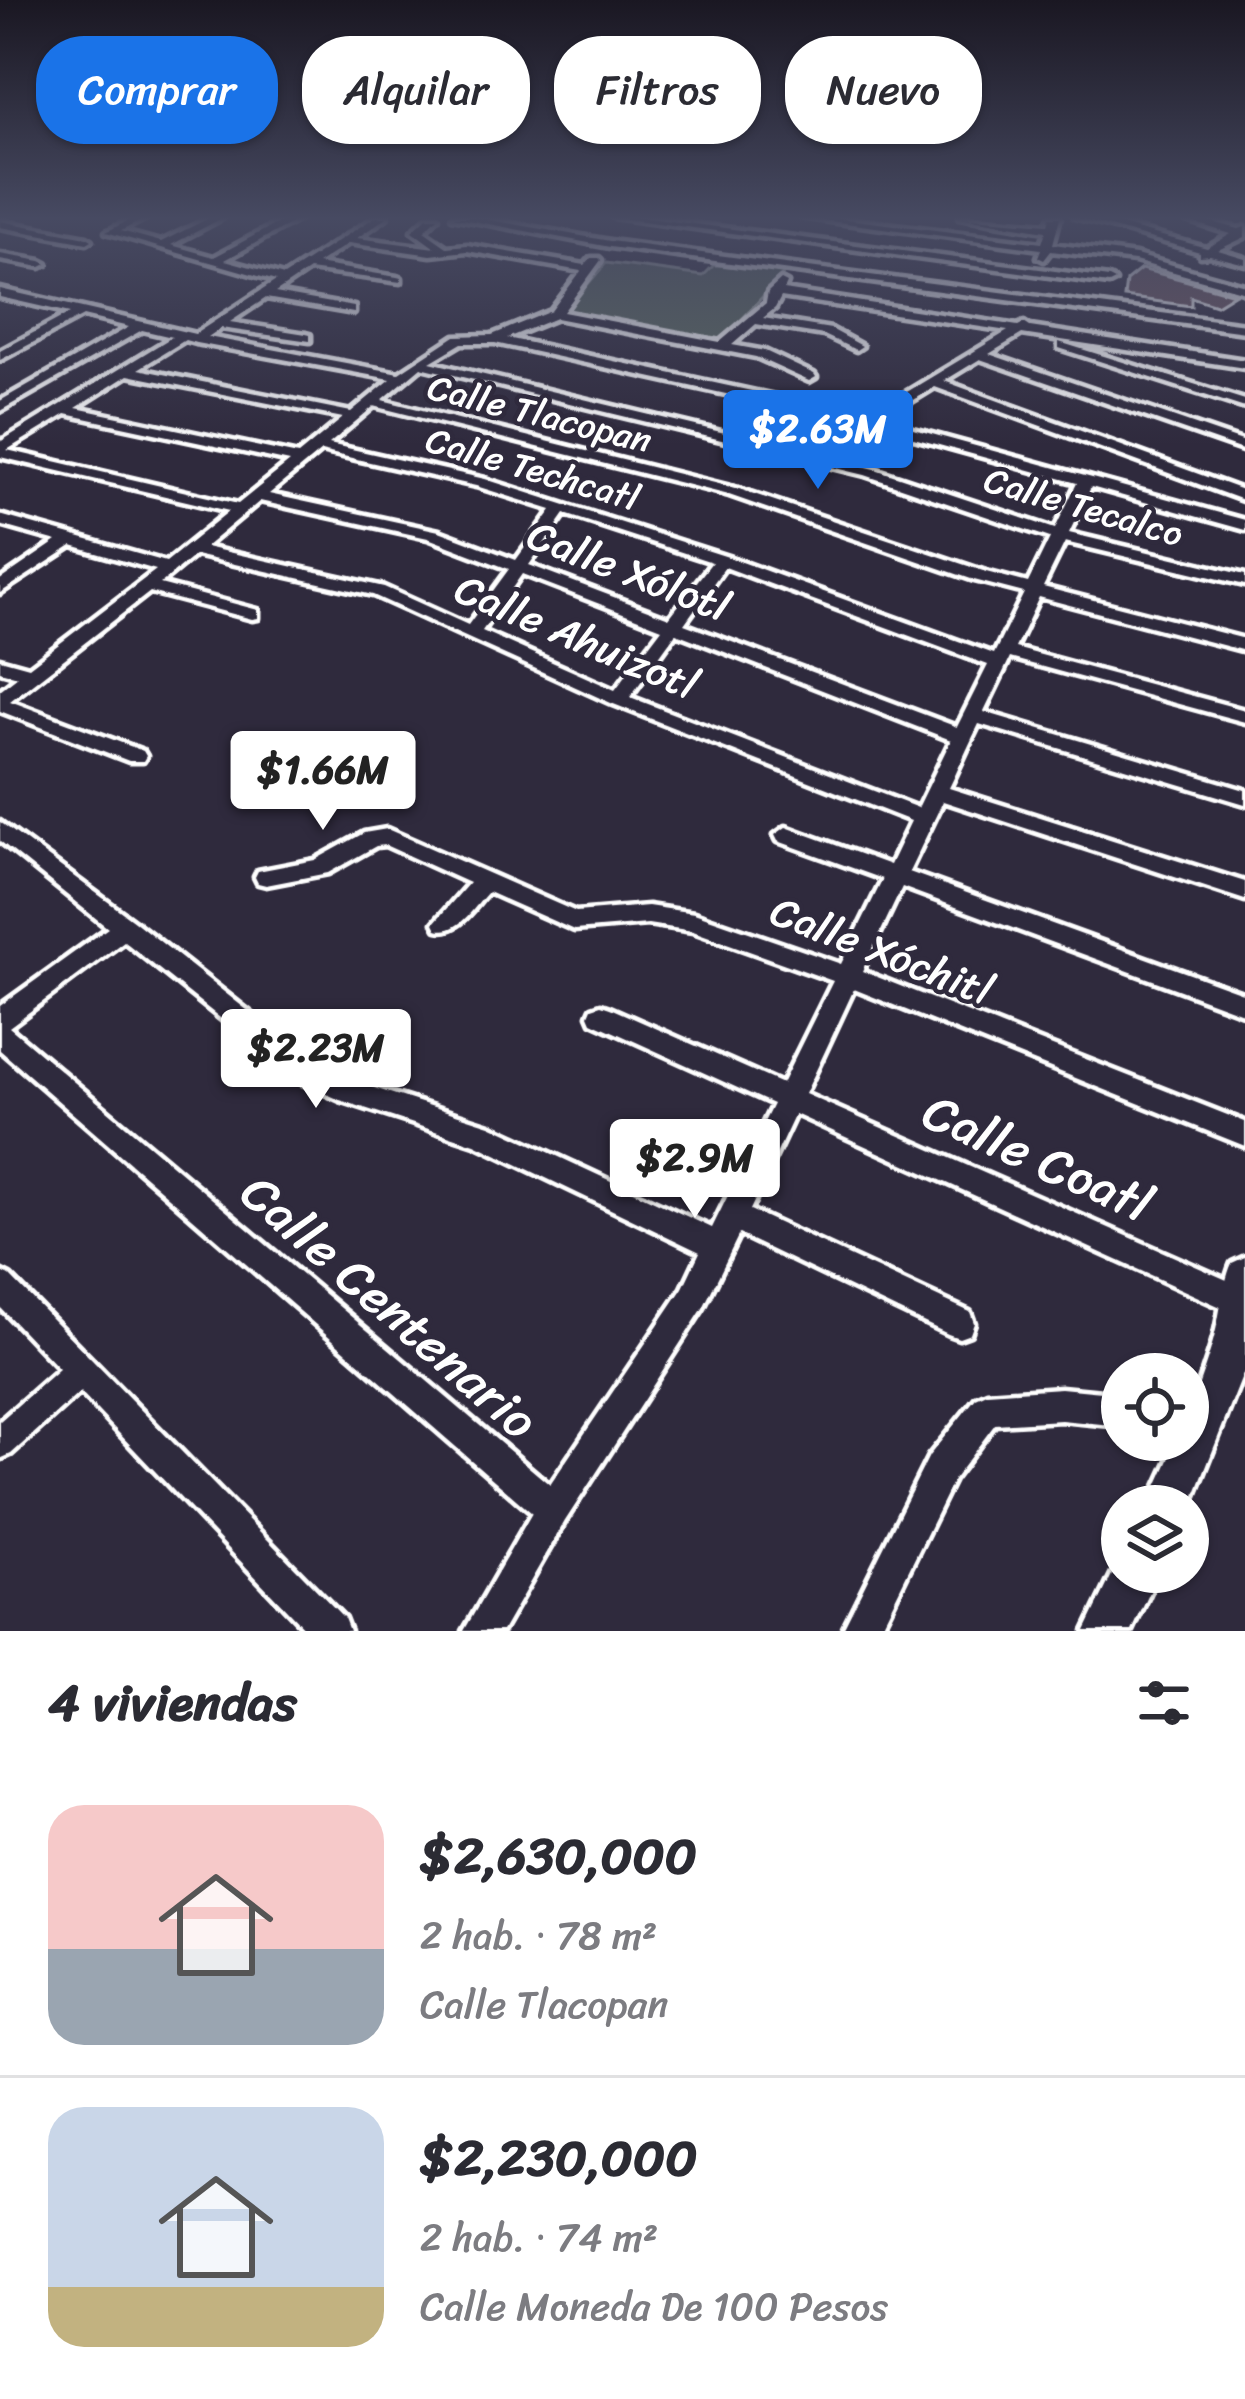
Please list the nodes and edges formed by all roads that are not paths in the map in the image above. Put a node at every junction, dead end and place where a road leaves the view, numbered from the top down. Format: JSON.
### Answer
{"nodes":[{"id":1,"x":0,"y":293,"type":"edge"},
{"id":2,"x":570,"y":293,"type":"edge"},
{"id":3,"x":774,"y":293,"type":"edge"},
{"id":4,"x":781,"y":293,"type":"edge"},
{"id":5,"x":997,"y":293,"type":"edge"},
{"id":6,"x":1035,"y":293,"type":"edge"},
{"id":7,"x":263,"y":294,"type":"joint"},
{"id":8,"x":24,"y":298,"type":"junction"},
{"id":9,"x":1034,"y":298,"type":"junction"},
{"id":10,"x":0,"y":310,"type":"edge"},
{"id":11,"x":350,"y":310,"type":"dead end"},
{"id":12,"x":81,"y":312,"type":"junction"},
{"id":13,"x":555,"y":314,"type":"junction"},
{"id":14,"x":754,"y":320,"type":"junction"},
{"id":15,"x":221,"y":324,"type":"junction"},
{"id":16,"x":140,"y":326,"type":"junction"},
{"id":17,"x":1245,"y":328,"type":"edge"},
{"id":18,"x":1023,"y":329,"type":"junction"},
{"id":19,"x":190,"y":338,"type":"junction"},
{"id":20,"x":307,"y":338,"type":"dead end"},
{"id":21,"x":496,"y":338,"type":"junction"},
{"id":22,"x":723,"y":346,"type":"junction"},
{"id":23,"x":856,"y":346,"type":"dead end"},
{"id":24,"x":980,"y":355,"type":"junction"},
{"id":25,"x":0,"y":356,"type":"edge"},
{"id":26,"x":419,"y":363,"type":"junction"},
{"id":27,"x":1245,"y":364,"type":"edge"},
{"id":28,"x":128,"y":371,"type":"junction"},
{"id":29,"x":403,"y":377,"type":"junction"},
{"id":30,"x":932,"y":381,"type":"junction"},
{"id":31,"x":770,"y":399,"type":"junction"},
{"id":32,"x":373,"y":402,"type":"junction"},
{"id":33,"x":1245,"y":404,"type":"edge"},
{"id":34,"x":0,"y":407,"type":"edge"},
{"id":35,"x":63,"y":409,"type":"junction"},
{"id":36,"x":356,"y":417,"type":"junction"},
{"id":37,"x":868,"y":421,"type":"junction"},
{"id":38,"x":319,"y":446,"type":"junction"},
{"id":39,"x":1245,"y":448,"type":"edge"},
{"id":40,"x":0,"y":451,"type":"edge"},
{"id":41,"x":302,"y":460,"type":"junction"},
{"id":42,"x":1084,"y":483,"type":"junction"},
{"id":43,"x":257,"y":496,"type":"junction"},
{"id":44,"x":1245,"y":496,"type":"edge"},
{"id":45,"x":240,"y":509,"type":"junction"},
{"id":46,"x":561,"y":509,"type":"junction"},
{"id":47,"x":0,"y":520,"type":"edge"},
{"id":48,"x":1245,"y":525,"type":"edge"},
{"id":49,"x":1059,"y":536,"type":"junction"},
{"id":50,"x":70,"y":540,"type":"junction"},
{"id":51,"x":192,"y":549,"type":"junction"},
{"id":52,"x":722,"y":560,"type":"junction"},
{"id":53,"x":519,"y":566,"type":"junction"},
{"id":54,"x":168,"y":568,"type":"junction"},
{"id":55,"x":1245,"y":580,"type":"edge"},
{"id":56,"x":147,"y":586,"type":"junction"},
{"id":57,"x":0,"y":588,"type":"edge"},
{"id":58,"x":1032,"y":592,"type":"junction"},
{"id":59,"x":251,"y":614,"type":"dead end"},
{"id":60,"x":671,"y":624,"type":"junction"},
{"id":61,"x":470,"y":635,"type":"junction"},
{"id":62,"x":1245,"y":645,"type":"edge"},
{"id":63,"x":1000,"y":656,"type":"junction"},
{"id":64,"x":0,"y":665,"type":"edge"},
{"id":65,"x":32,"y":674,"type":"junction"},
{"id":66,"x":618,"y":699,"type":"junction"},
{"id":67,"x":0,"y":701,"type":"edge"},
{"id":68,"x":975,"y":716,"type":"junction"},
{"id":69,"x":1245,"y":716,"type":"edge"},
{"id":70,"x":966,"y":738,"type":"junction"},
{"id":71,"x":136,"y":756,"type":"dead end"},
{"id":72,"x":1245,"y":797,"type":"edge"},
{"id":73,"x":931,"y":805,"type":"junction"},
{"id":74,"x":0,"y":830,"type":"edge"},
{"id":75,"x":786,"y":835,"type":"dead end"},
{"id":76,"x":896,"y":876,"type":"junction"},
{"id":77,"x":266,"y":877,"type":"dead end"},
{"id":78,"x":485,"y":880,"type":"junction"},
{"id":79,"x":1245,"y":891,"type":"edge"},
{"id":80,"x":445,"y":923,"type":"dead end"},
{"id":81,"x":126,"y":927,"type":"junction"},
{"id":82,"x":848,"y":976,"type":"junction"},
{"id":83,"x":1245,"y":1004,"type":"edge"},
{"id":84,"x":601,"y":1015,"type":"dead end"},
{"id":85,"x":0,"y":1020,"type":"edge"},
{"id":86,"x":0,"y":1035,"type":"edge"},
{"id":87,"x":791,"y":1100,"type":"junction"},
{"id":88,"x":1245,"y":1134,"type":"edge"},
{"id":89,"x":733,"y":1217,"type":"junction"},
{"id":90,"x":718,"y":1246,"type":"junction"},
{"id":91,"x":0,"y":1286,"type":"edge"},
{"id":92,"x":1244,"y":1294,"type":"edge"},
{"id":93,"x":958,"y":1323,"type":"dead end"},
{"id":94,"x":81,"y":1370,"type":"junction"},
{"id":95,"x":1209,"y":1393,"type":"edge"},
{"id":96,"x":1101,"y":1407,"type":"edge"},
{"id":97,"x":0,"y":1443,"type":"edge"},
{"id":98,"x":553,"y":1509,"type":"junction"},
{"id":99,"x":1127,"y":1593,"type":"edge"},
{"id":100,"x":331,"y":1631,"type":"edge"},
{"id":101,"x":482,"y":1631,"type":"edge"},
{"id":102,"x":860,"y":1631,"type":"edge"},
{"id":103,"x":1108,"y":1631,"type":"edge"}],
"edges":[{"from":1,"to":8,"type":"street"},
{"from":2,"to":13,"type":"street"},
{"from":3,"to":14,"type":"street"},
{"from":4,"to":18,"type":"street"},
{"from":5,"to":9,"type":"street"},
{"from":6,"to":9,"type":"street"},
{"from":7,"to":11,"type":"street"},
{"from":7,"to":15,"type":"street"},
{"from":8,"to":10,"type":"street"},
{"from":8,"to":12,"type":"street"},
{"from":9,"to":17,"type":"street"},
{"from":9,"to":18,"type":"street"},
{"from":12,"to":16,"type":"street"},
{"from":12,"to":25,"type":"street"},
{"from":13,"to":21,"type":"street"},
{"from":13,"to":22,"type":"street"},
{"from":14,"to":22,"type":"street"},
{"from":14,"to":23,"type":"street"},
{"from":15,"to":19,"type":"street"},
{"from":15,"to":20,"type":"street"},
{"from":16,"to":19,"type":"street"},
{"from":16,"to":34,"type":"street"},
{"from":18,"to":24,"type":"street"},
{"from":18,"to":27,"type":"street"},
{"from":18,"to":33,"type":"street"},
{"from":19,"to":28,"type":"street"},
{"from":19,"to":29,"type":"street"},
{"from":21,"to":26,"type":"street"},
{"from":21,"to":31,"type":"street"},
{"from":22,"to":31,"type":"street"},
{"from":24,"to":30,"type":"street"},
{"from":24,"to":39,"type":"street"},
{"from":26,"to":29,"type":"street"},
{"from":26,"to":49,"type":"street","name":"Calle Tecalco"},
{"from":28,"to":35,"type":"street"},
{"from":28,"to":36,"type":"street"},
{"from":29,"to":32,"type":"street"},
{"from":30,"to":37,"type":"street"},
{"from":30,"to":44,"type":"street"},
{"from":31,"to":37,"type":"street"},
{"from":32,"to":36,"type":"street"},
{"from":32,"to":58,"type":"street","name":"Calle Tlacopan"},
{"from":35,"to":40,"type":"street"},
{"from":35,"to":41,"type":"street"},
{"from":36,"to":38,"type":"street"},
{"from":37,"to":42,"type":"street"},
{"from":38,"to":41,"type":"street"},
{"from":38,"to":46,"type":"street","name":"Calle Techcatl"},
{"from":40,"to":45,"type":"street"},
{"from":41,"to":43,"type":"street"},
{"from":42,"to":48,"type":"street"},
{"from":42,"to":49,"type":"street"},
{"from":43,"to":45,"type":"street"},
{"from":43,"to":53,"type":"street","name":"Calle Xólotl"},
{"from":45,"to":51,"type":"street"},
{"from":46,"to":52,"type":"street","name":"Calle Techcatl"},
{"from":46,"to":53,"type":"street"},
{"from":47,"to":50,"type":"street"},
{"from":49,"to":55,"type":"street","name":"Calle Tecalco"},
{"from":49,"to":58,"type":"street"},
{"from":50,"to":54,"type":"street"},
{"from":50,"to":57,"type":"street"},
{"from":51,"to":54,"type":"street"},
{"from":51,"to":61,"type":"street","name":"Calle Ahuizotl"},
{"from":52,"to":60,"type":"street"},
{"from":52,"to":63,"type":"street","name":"Calle Techcatl"},
{"from":53,"to":60,"type":"street","name":"Calle Xólotl"},
{"from":53,"to":61,"type":"street"},
{"from":54,"to":56,"type":"street"},
{"from":56,"to":59,"type":"street"},
{"from":56,"to":65,"type":"street"},
{"from":58,"to":62,"type":"street","name":"Calle Tlacopan"},
{"from":58,"to":63,"type":"street"},
{"from":60,"to":66,"type":"street"},
{"from":60,"to":70,"type":"street","name":"Calle Xólotl"},
{"from":61,"to":66,"type":"street","name":"Calle Ahuizotl"},
{"from":63,"to":68,"type":"street"},
{"from":63,"to":69,"type":"street","name":"Calle Techcatl"},
{"from":64,"to":65,"type":"street"},
{"from":65,"to":67,"type":"street"},
{"from":66,"to":73,"type":"street","name":"Calle Ahuizotl"},
{"from":67,"to":71,"type":"street"},
{"from":68,"to":70,"type":"street"},
{"from":68,"to":72,"type":"street"},
{"from":70,"to":73,"type":"street"},
{"from":73,"to":76,"type":"street"},
{"from":73,"to":79,"type":"street","name":"Calle Ahuizotl"},
{"from":74,"to":81,"type":"street"},
{"from":75,"to":76,"type":"street"},
{"from":76,"to":82,"type":"street"},
{"from":76,"to":83,"type":"street"},
{"from":77,"to":78,"type":"street","name":"Calle Xóchitl"},
{"from":78,"to":80,"type":"street"},
{"from":78,"to":82,"type":"street","name":"Calle Xóchitl"},
{"from":81,"to":85,"type":"street"},
{"from":81,"to":90,"type":"street"},
{"from":82,"to":87,"type":"street"},
{"from":82,"to":88,"type":"street","name":"Calle Xóchitl"},
{"from":84,"to":87,"type":"street","name":"Calle Coatl"},
{"from":86,"to":98,"type":"street","name":"Calle Centenario"},
{"from":87,"to":89,"type":"street"},
{"from":87,"to":92,"type":"street","name":"Calle Coatl"},
{"from":89,"to":90,"type":"street"},
{"from":89,"to":93,"type":"street"},
{"from":90,"to":98,"type":"street"},
{"from":91,"to":94,"type":"street"},
{"from":92,"to":95,"type":"main road"},
{"from":94,"to":97,"type":"street"},
{"from":94,"to":100,"type":"street"},
{"from":96,"to":102,"type":"street"},
{"from":98,"to":101,"type":"street"},
{"from":99,"to":103,"type":"main road"}]}
